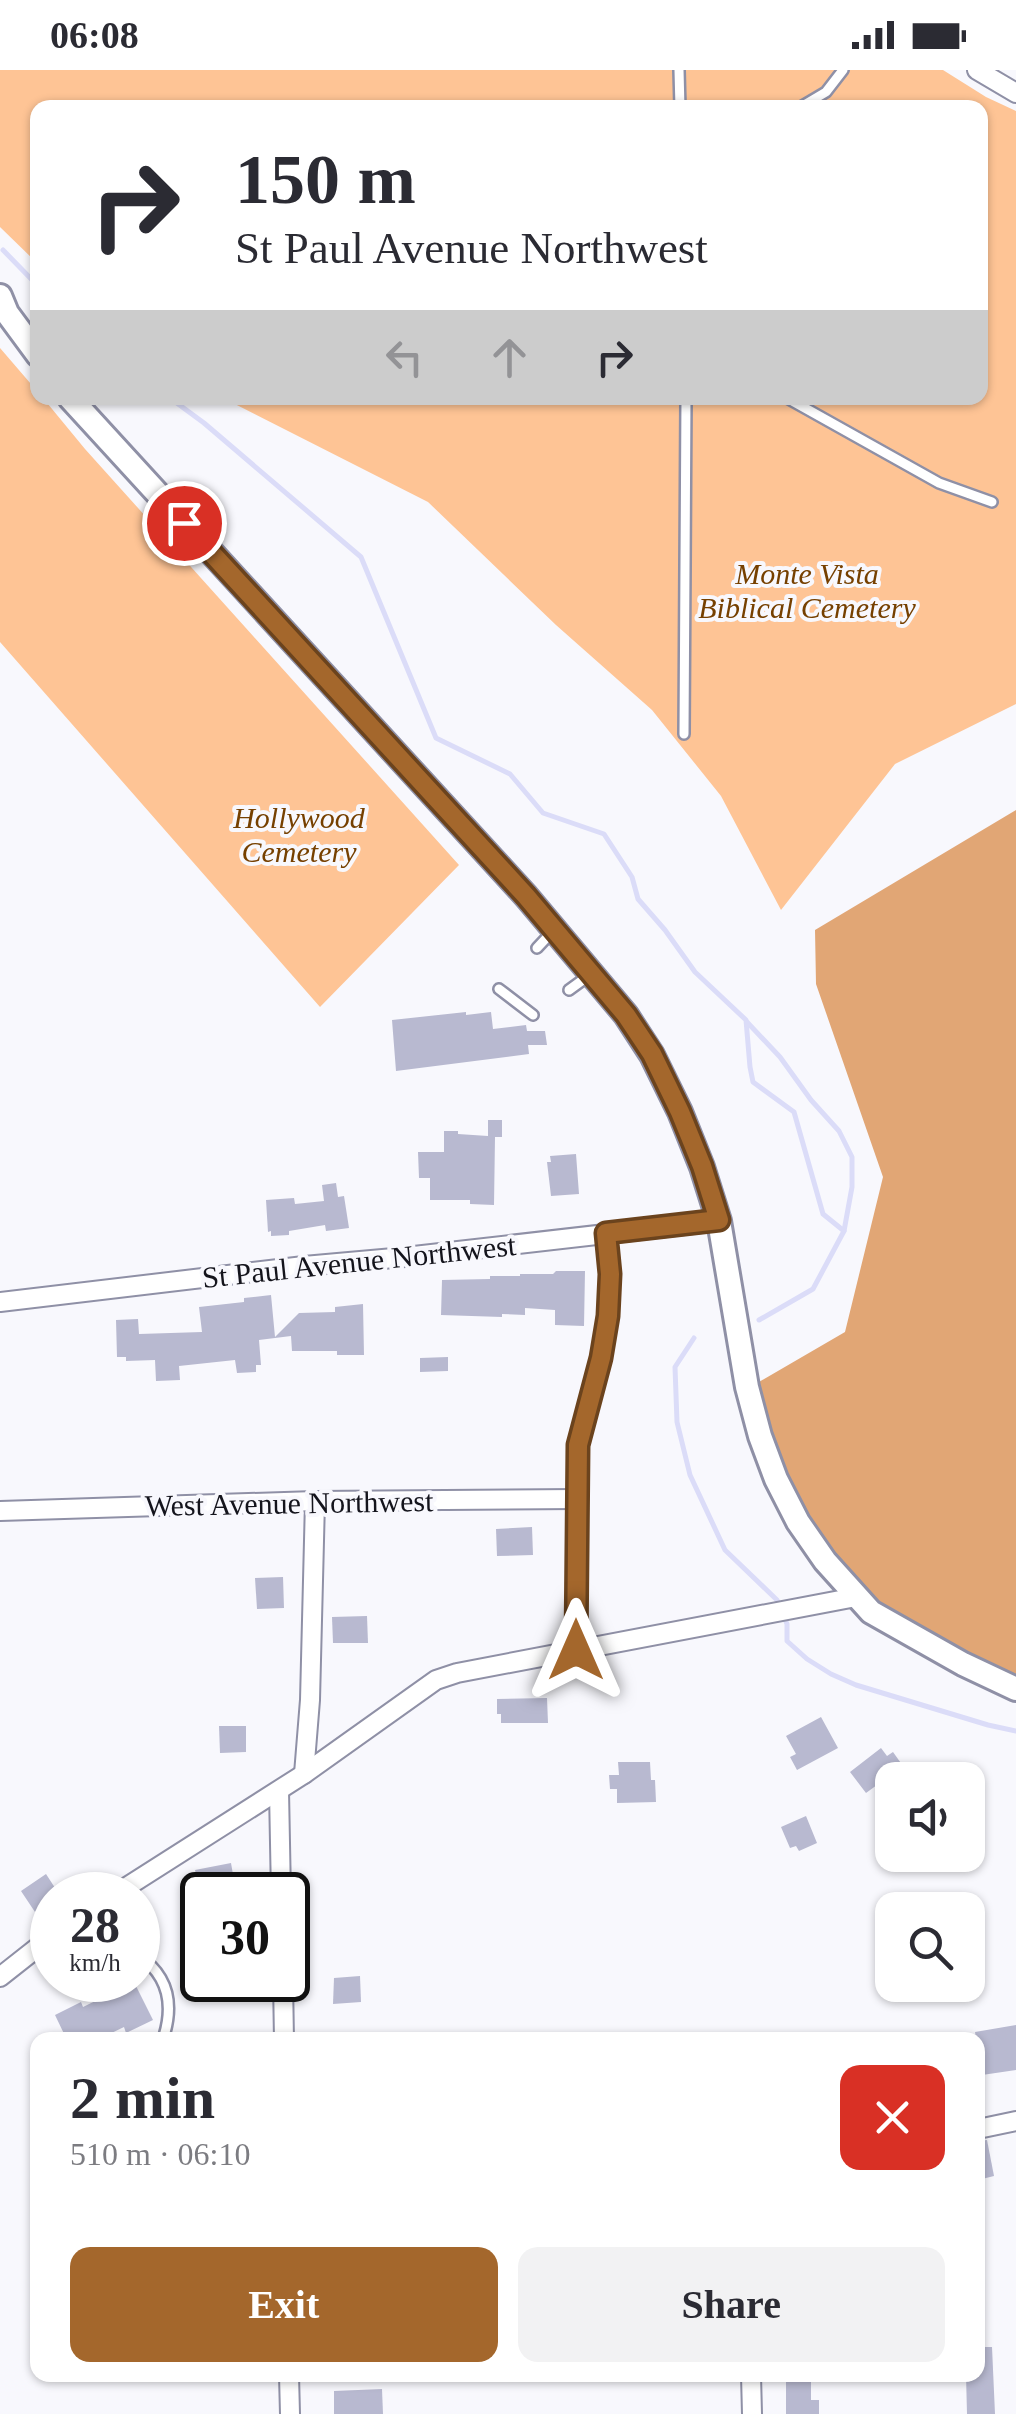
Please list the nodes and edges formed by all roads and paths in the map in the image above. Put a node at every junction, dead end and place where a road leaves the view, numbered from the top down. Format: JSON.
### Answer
{"nodes":[{"id":1,"x":679,"y":70,"type":"edge"},
{"id":2,"x":843,"y":70,"type":"edge"},
{"id":3,"x":977,"y":70,"type":"edge"},
{"id":4,"x":1016,"y":93,"type":"edge"},
{"id":5,"x":680,"y":100,"type":"edge"},
{"id":6,"x":812,"y":100,"type":"edge"},
{"id":7,"x":2,"y":307,"type":"edge"},
{"id":8,"x":30,"y":344,"type":"edge"},
{"id":9,"x":76,"y":405,"type":"edge"},
{"id":10,"x":686,"y":405,"type":"edge"},
{"id":11,"x":800,"y":405,"type":"edge"},
{"id":12,"x":992,"y":502,"type":"dead end"},
{"id":13,"x":684,"y":734,"type":"dead end"},
{"id":14,"x":554,"y":929,"type":"junction"},
{"id":15,"x":537,"y":948,"type":"dead end"},
{"id":16,"x":591,"y":974,"type":"junction"},
{"id":17,"x":499,"y":989,"type":"dead end"},
{"id":18,"x":569,"y":990,"type":"dead end"},
{"id":19,"x":534,"y":1016,"type":"dead end"},
{"id":20,"x":719,"y":1220,"type":"junction"},
{"id":21,"x":606,"y":1233,"type":"junction"},
{"id":22,"x":0,"y":1302,"type":"edge"},
{"id":23,"x":577,"y":1499,"type":"junction"},
{"id":24,"x":315,"y":1501,"type":"junction"},
{"id":25,"x":0,"y":1512,"type":"edge"},
{"id":26,"x":856,"y":1597,"type":"junction"},
{"id":27,"x":576,"y":1650,"type":"junction"},
{"id":28,"x":1016,"y":1689,"type":"edge"},
{"id":29,"x":304,"y":1774,"type":"junction"},
{"id":30,"x":279,"y":1791,"type":"junction"},
{"id":31,"x":150,"y":1872,"type":"edge"},
{"id":32,"x":281,"y":1872,"type":"edge"},
{"id":33,"x":30,"y":1953,"type":"edge"},
{"id":34,"x":0,"y":1977,"type":"edge"},
{"id":35,"x":160,"y":1978,"type":"edge"},
{"id":36,"x":283,"y":2002,"type":"edge"},
{"id":37,"x":165,"y":2032,"type":"edge"},
{"id":38,"x":284,"y":2032,"type":"edge"},
{"id":39,"x":1016,"y":2120,"type":"edge"},
{"id":40,"x":985,"y":2127,"type":"edge"},
{"id":41,"x":289,"y":2382,"type":"edge"},
{"id":42,"x":751,"y":2382,"type":"edge"},
{"id":43,"x":290,"y":2414,"type":"edge"},
{"id":44,"x":752,"y":2414,"type":"edge"}],
"edges":[{"from":1,"to":5,"type":"lane"},
{"from":2,"to":6,"type":"lane"},
{"from":3,"to":4,"type":"street"},
{"from":7,"to":8,"type":"street"},
{"from":9,"to":14,"type":"street"},
{"from":10,"to":13,"type":"lane"},
{"from":11,"to":12,"type":"lane"},
{"from":14,"to":15,"type":"lane"},
{"from":14,"to":16,"type":"street"},
{"from":16,"to":18,"type":"lane"},
{"from":16,"to":20,"type":"street"},
{"from":17,"to":19,"type":"lane"},
{"from":20,"to":21,"type":"street","name":"St Paul Avenue Northwest"},
{"from":20,"to":26,"type":"street"},
{"from":21,"to":22,"type":"street","name":"St Paul Avenue Northwest"},
{"from":21,"to":23,"type":"street"},
{"from":23,"to":24,"type":"street","name":"West Avenue Northwest"},
{"from":23,"to":27,"type":"street"},
{"from":24,"to":25,"type":"street","name":"West Avenue Northwest"},
{"from":24,"to":29,"type":"street"},
{"from":26,"to":27,"type":"street"},
{"from":26,"to":28,"type":"street"},
{"from":27,"to":29,"type":"street"},
{"from":29,"to":30,"type":"street"},
{"from":30,"to":31,"type":"street"},
{"from":30,"to":32,"type":"street"},
{"from":33,"to":34,"type":"street"},
{"from":35,"to":37,"type":"lane"},
{"from":36,"to":38,"type":"street"},
{"from":39,"to":40,"type":"street"},
{"from":41,"to":43,"type":"street"},
{"from":42,"to":44,"type":"street"}]}
